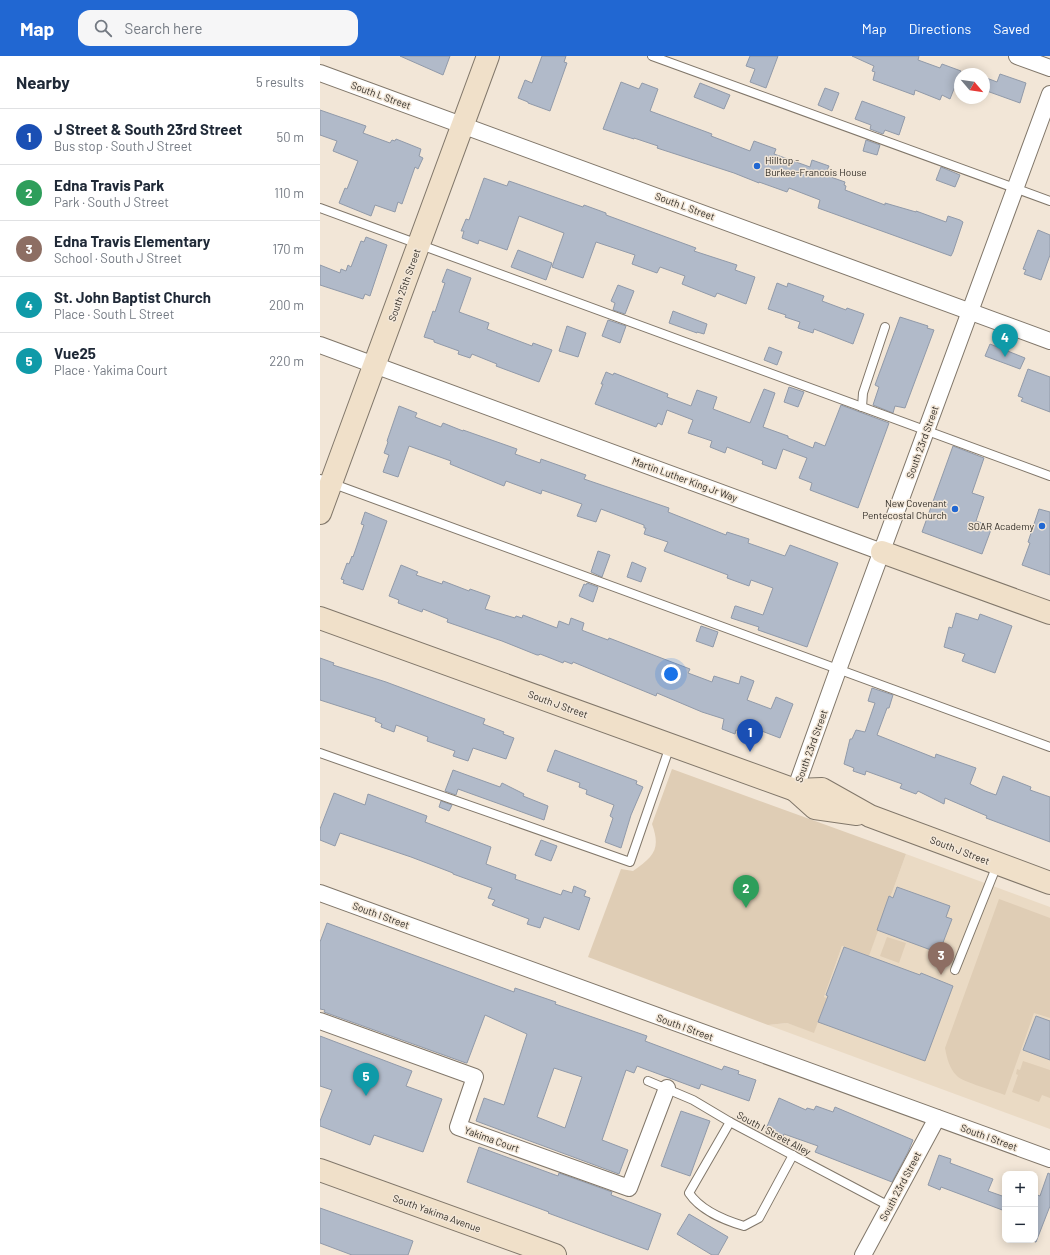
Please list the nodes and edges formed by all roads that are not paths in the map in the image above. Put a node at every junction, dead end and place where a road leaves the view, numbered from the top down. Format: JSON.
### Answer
{"nodes":[{"id":1,"x":488,"y":56,"type":"edge"},
{"id":2,"x":652,"y":56,"type":"edge"},
{"id":3,"x":1017,"y":56,"type":"edge"},
{"id":4,"x":1050,"y":68,"type":"edge"},
{"id":5,"x":320,"y":73,"type":"edge"},
{"id":6,"x":1050,"y":94,"type":"edge"},
{"id":7,"x":463,"y":124,"type":"junction"},
{"id":8,"x":1015,"y":188,"type":"junction"},
{"id":9,"x":1050,"y":201,"type":"edge"},
{"id":10,"x":320,"y":208,"type":"edge"},
{"id":11,"x":419,"y":244,"type":"junction"},
{"id":12,"x":970,"y":312,"type":"junction"},
{"id":13,"x":885,"y":327,"type":"dead end"},
{"id":14,"x":1050,"y":341,"type":"edge"},
{"id":15,"x":320,"y":345,"type":"edge"},
{"id":16,"x":375,"y":365,"type":"junction"},
{"id":17,"x":862,"y":407,"type":"junction"},
{"id":18,"x":926,"y":431,"type":"junction"},
{"id":19,"x":1050,"y":476,"type":"edge"},
{"id":20,"x":326,"y":481,"type":"edge"},
{"id":21,"x":320,"y":513,"type":"edge"},
{"id":22,"x":882,"y":552,"type":"junction"},
{"id":23,"x":1050,"y":613,"type":"edge"},
{"id":24,"x":320,"y":618,"type":"edge"},
{"id":25,"x":838,"y":670,"type":"junction"},
{"id":26,"x":670,"y":745,"type":"junction"},
{"id":27,"x":1050,"y":747,"type":"edge"},
{"id":28,"x":320,"y":753,"type":"edge"},
{"id":29,"x":795,"y":790,"type":"junction"},
{"id":30,"x":997,"y":864,"type":"junction"},
{"id":31,"x":1050,"y":884,"type":"edge"},
{"id":32,"x":320,"y":893,"type":"edge"},
{"id":33,"x":955,"y":970,"type":"dead end"},
{"id":34,"x":320,"y":1021,"type":"edge"},
{"id":35,"x":648,"y":1081,"type":"dead end"},
{"id":36,"x":667,"y":1088,"type":"junction"},
{"id":37,"x":937,"y":1118,"type":"junction"},
{"id":38,"x":730,"y":1122,"type":"junction"},
{"id":39,"x":793,"y":1155,"type":"junction"},
{"id":40,"x":1050,"y":1160,"type":"edge"},
{"id":41,"x":320,"y":1170,"type":"edge"},
{"id":42,"x":889,"y":1206,"type":"junction"},
{"id":43,"x":555,"y":1255,"type":"edge"},
{"id":44,"x":863,"y":1255,"type":"edge"}],
"edges":[{"from":1,"to":7,"type":"street","name":"South 25th Street"},
{"from":2,"to":8,"type":"lane"},
{"from":3,"to":4,"type":"street"},
{"from":5,"to":7,"type":"street","name":"South L Street"},
{"from":6,"to":8,"type":"street","name":"South 23rd Street"},
{"from":7,"to":11,"type":"street","name":"South 25th Street"},
{"from":7,"to":12,"type":"street","name":"South L Street"},
{"from":8,"to":9,"type":"lane"},
{"from":8,"to":12,"type":"street","name":"South 23rd Street"},
{"from":10,"to":11,"type":"lane"},
{"from":11,"to":16,"type":"street","name":"South 25th Street"},
{"from":11,"to":17,"type":"lane"},
{"from":12,"to":14,"type":"street","name":"South L Street"},
{"from":12,"to":18,"type":"street","name":"South 23rd Street"},
{"from":13,"to":17,"type":"lane"},
{"from":15,"to":16,"type":"street","name":"Martin Luther King Jr Way"},
{"from":16,"to":20,"type":"street","name":"South 25th Street"},
{"from":16,"to":22,"type":"street","name":"Martin Luther King Jr Way"},
{"from":17,"to":18,"type":"lane"},
{"from":18,"to":19,"type":"lane"},
{"from":18,"to":22,"type":"street","name":"South 23rd Street"},
{"from":20,"to":21,"type":"street","name":"South 25th Street"},
{"from":20,"to":25,"type":"lane"},
{"from":22,"to":23,"type":"street","name":"Martin Luther King Jr Way"},
{"from":22,"to":25,"type":"street","name":"South 23rd Street"},
{"from":24,"to":26,"type":"street","name":"South J Street"},
{"from":25,"to":27,"type":"lane"},
{"from":25,"to":29,"type":"street","name":"South 23rd Street"},
{"from":26,"to":28,"type":"lane"},
{"from":26,"to":29,"type":"street","name":"South J Street"},
{"from":29,"to":30,"type":"street","name":"South J Street"},
{"from":30,"to":31,"type":"street","name":"South J Street"},
{"from":30,"to":33,"type":"lane"},
{"from":32,"to":37,"type":"street","name":"South I Street"},
{"from":34,"to":36,"type":"street","name":"Yakima Court"},
{"from":35,"to":36,"type":"lane","name":"South I Street Alley"},
{"from":36,"to":38,"type":"lane","name":"South I Street Alley"},
{"from":37,"to":40,"type":"street","name":"South I Street"},
{"from":37,"to":42,"type":"street","name":"South 23rd Street"},
{"from":38,"to":39,"type":"lane","name":"South I Street Alley"},
{"from":38,"to":39,"type":"lane"},
{"from":39,"to":42,"type":"lane","name":"South I Street Alley"},
{"from":41,"to":43,"type":"street","name":"South Yakima Avenue"},
{"from":42,"to":44,"type":"street","name":"South 23rd Street"}]}
